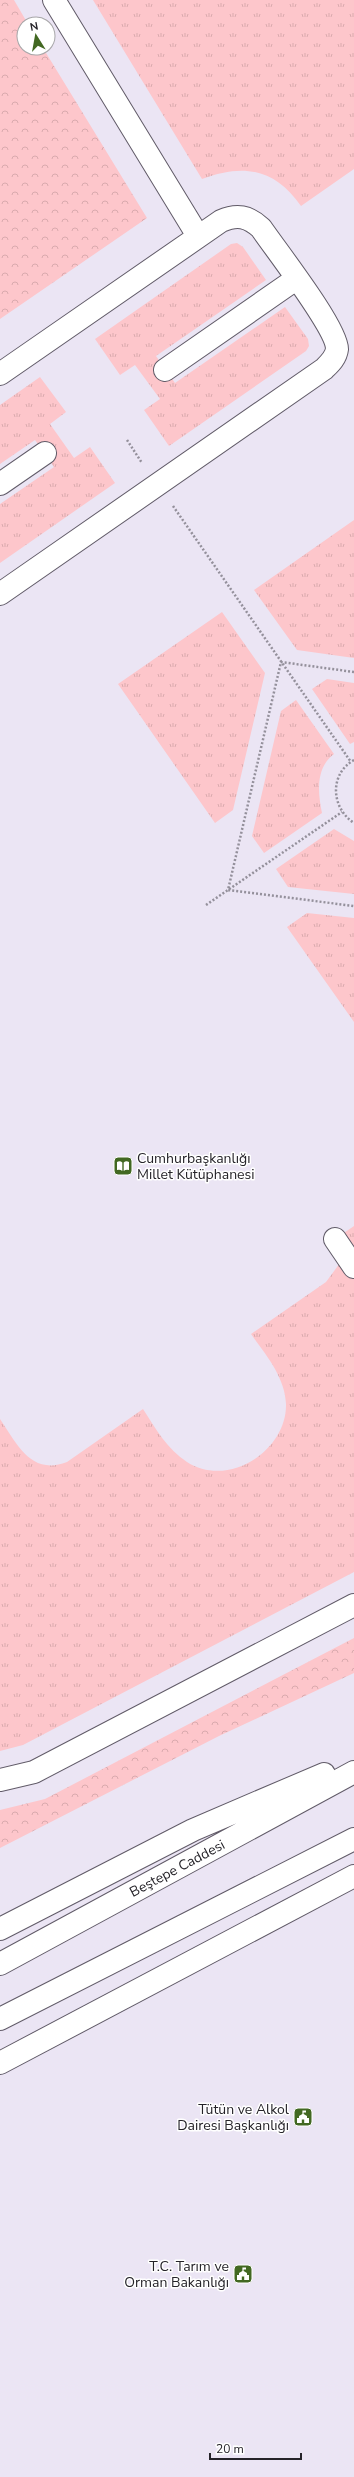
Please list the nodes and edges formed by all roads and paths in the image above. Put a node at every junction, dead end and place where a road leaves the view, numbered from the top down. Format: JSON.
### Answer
{"nodes":[{"id":1,"x":54,"y":0,"type":"edge"},
{"id":2,"x":198,"y":236,"type":"junction"},
{"id":3,"x":296,"y":279,"type":"junction"},
{"id":4,"x":165,"y":370,"type":"dead end"},
{"id":5,"x":0,"y":374,"type":"edge"},
{"id":6,"x":127,"y":440,"type":"dead end"},
{"id":7,"x":45,"y":453,"type":"dead end"},
{"id":8,"x":0,"y":484,"type":"edge"},
{"id":9,"x":157,"y":485,"type":"junction"},
{"id":10,"x":0,"y":594,"type":"edge"},
{"id":11,"x":281,"y":662,"type":"junction"},
{"id":12,"x":354,"y":672,"type":"edge"},
{"id":13,"x":354,"y":760,"type":"edge"},
{"id":14,"x":351,"y":762,"type":"junction"},
{"id":15,"x":342,"y":812,"type":"junction"},
{"id":16,"x":354,"y":823,"type":"edge"},
{"id":17,"x":228,"y":890,"type":"junction"},
{"id":18,"x":206,"y":905,"type":"dead end"},
{"id":19,"x":354,"y":906,"type":"edge"},
{"id":20,"x":335,"y":1239,"type":"dead end"},
{"id":21,"x":354,"y":1266,"type":"edge"},
{"id":22,"x":354,"y":1605,"type":"edge"},
{"id":23,"x":354,"y":1761,"type":"edge"},
{"id":24,"x":354,"y":1772,"type":"edge"},
{"id":25,"x":0,"y":1780,"type":"edge"},
{"id":26,"x":354,"y":1839,"type":"edge"},
{"id":27,"x":354,"y":1876,"type":"edge"},
{"id":28,"x":0,"y":1929,"type":"edge"},
{"id":29,"x":0,"y":1964,"type":"edge"},
{"id":30,"x":0,"y":2019,"type":"edge"},
{"id":31,"x":0,"y":2064,"type":"edge"}],
"edges":[{"from":1,"to":2,"type":"main road"},
{"from":2,"to":3,"type":"main road"},
{"from":2,"to":5,"type":"main road"},
{"from":3,"to":4,"type":"main road"},
{"from":3,"to":9,"type":"main road"},
{"from":6,"to":9,"type":"path"},
{"from":7,"to":8,"type":"main road"},
{"from":9,"to":10,"type":"main road"},
{"from":9,"to":11,"type":"path"},
{"from":11,"to":12,"type":"path"},
{"from":11,"to":14,"type":"path"},
{"from":11,"to":17,"type":"path"},
{"from":13,"to":14,"type":"path"},
{"from":14,"to":15,"type":"path"},
{"from":15,"to":16,"type":"path"},
{"from":15,"to":17,"type":"path"},
{"from":17,"to":18,"type":"path"},
{"from":17,"to":19,"type":"path"},
{"from":20,"to":21,"type":"main road"},
{"from":22,"to":25,"type":"main road"},
{"from":23,"to":28,"type":"main road"},
{"from":24,"to":29,"type":"main road","name":"Beştepe Caddesi"},
{"from":26,"to":30,"type":"main road"},
{"from":27,"to":31,"type":"main road"}]}
